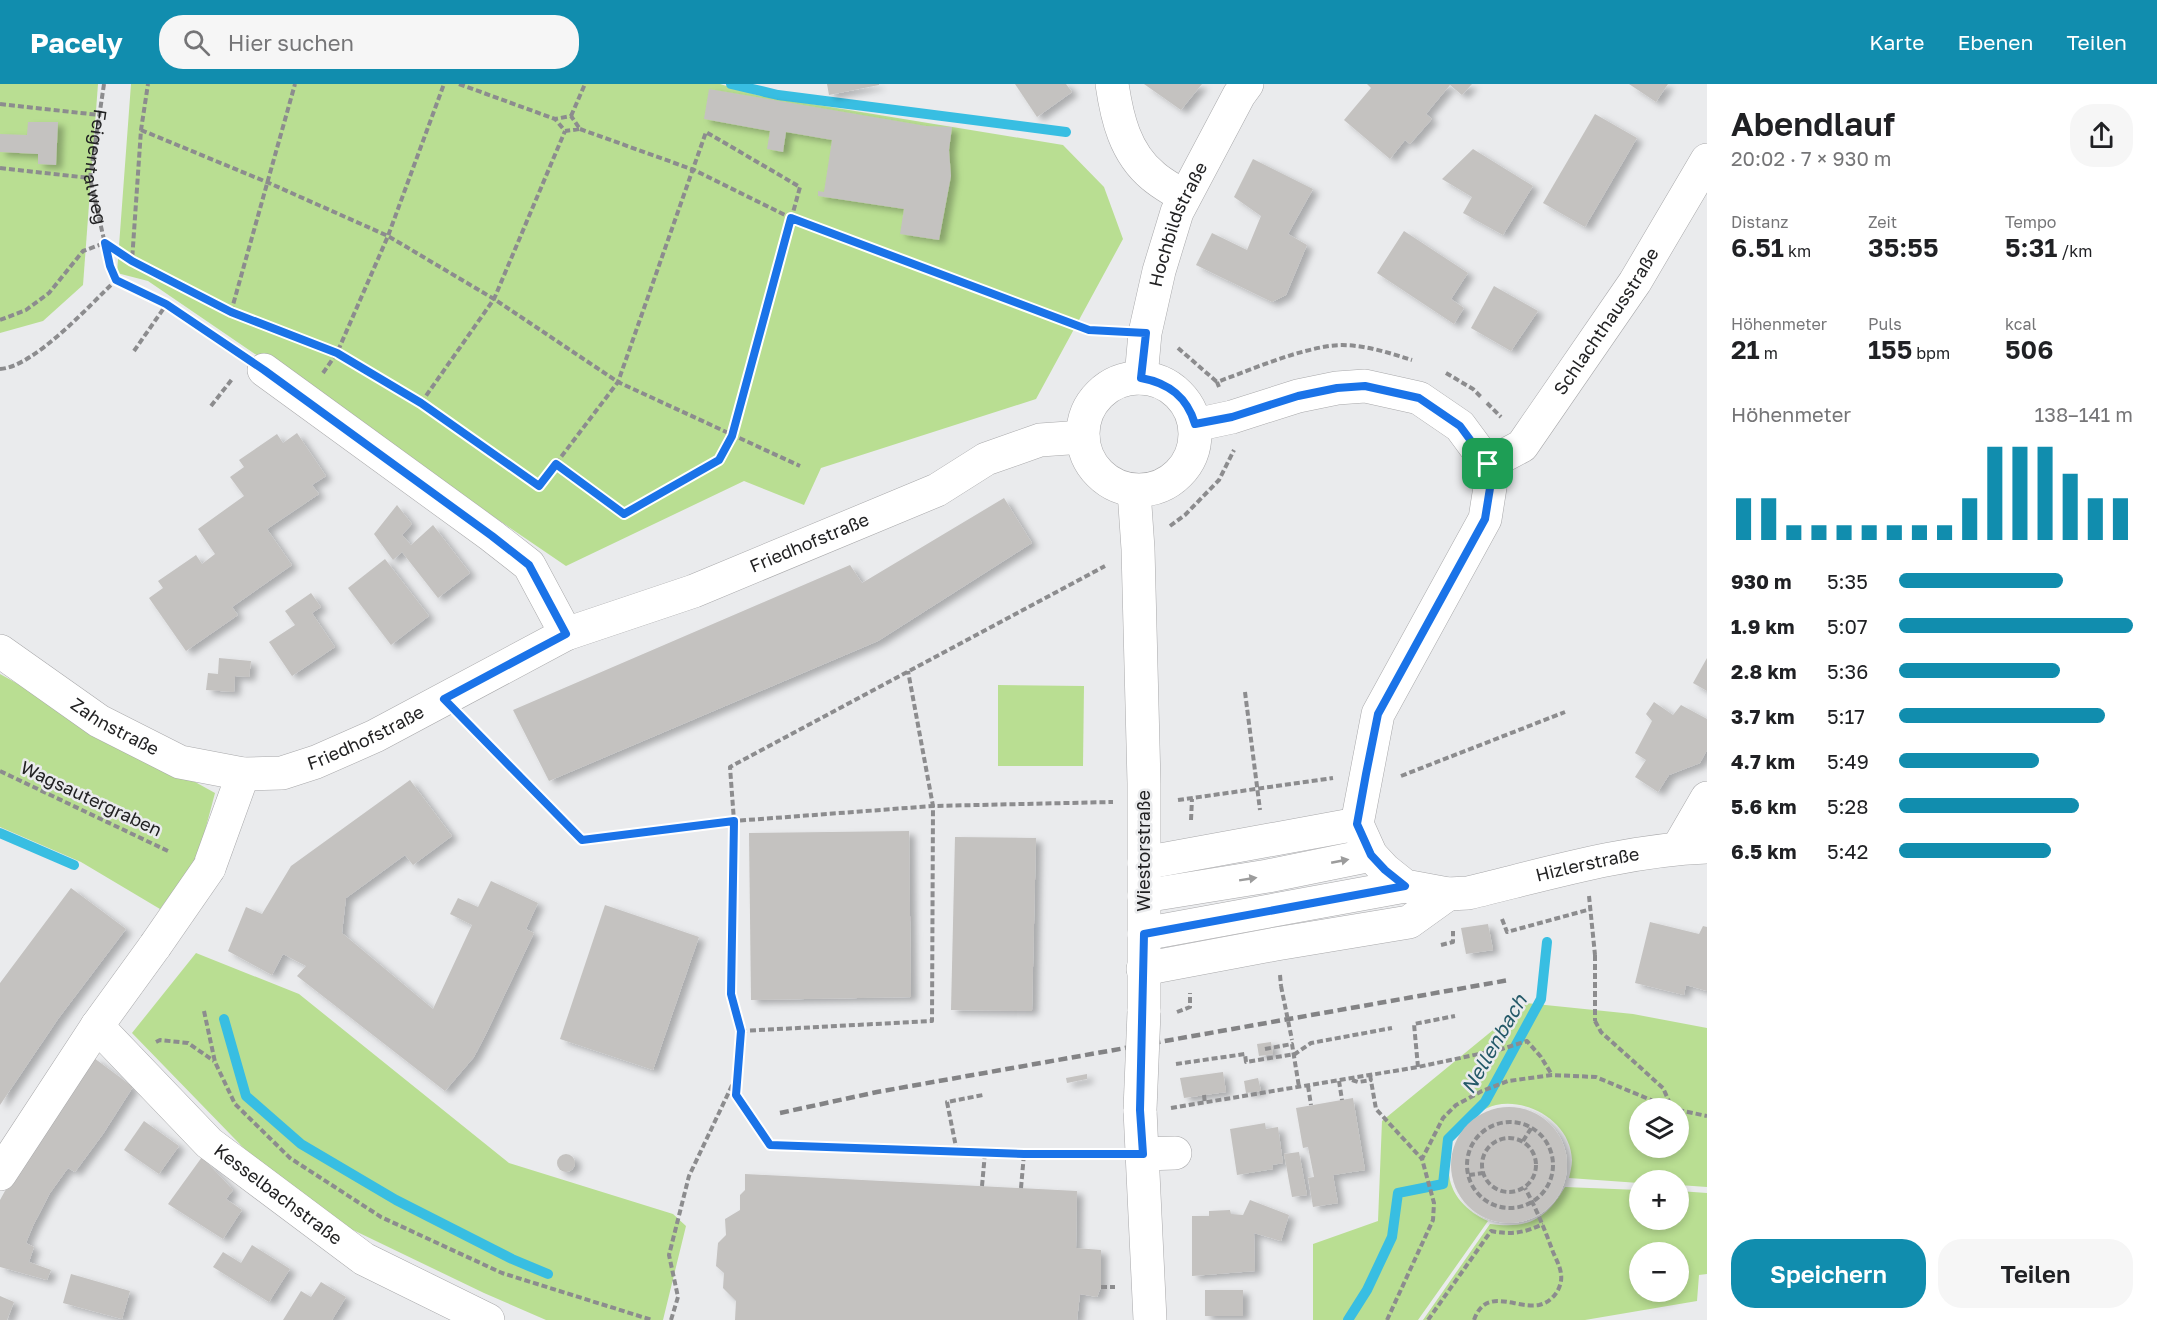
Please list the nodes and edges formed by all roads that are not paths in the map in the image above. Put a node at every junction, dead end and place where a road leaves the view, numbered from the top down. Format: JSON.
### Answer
{"nodes":[{"id":1,"x":1112,"y":84,"type":"edge"},
{"id":2,"x":1247,"y":84,"type":"edge"},
{"id":3,"x":1707,"y":160,"type":"edge"},
{"id":4,"x":1184,"y":197,"type":"junction"},
{"id":5,"x":256,"y":364,"type":"road end"},
{"id":6,"x":1141,"y":378,"type":"junction"},
{"id":7,"x":1195,"y":424,"type":"junction"},
{"id":8,"x":1083,"y":437,"type":"junction"},
{"id":9,"x":1488,"y":464,"type":"junction"},
{"id":10,"x":1134,"y":490,"type":"junction"},
{"id":11,"x":566,"y":634,"type":"junction"},
{"id":12,"x":0,"y":651,"type":"edge"},
{"id":13,"x":243,"y":774,"type":"junction"},
{"id":14,"x":1707,"y":798,"type":"edge"},
{"id":15,"x":1357,"y":824,"type":"junction"},
{"id":16,"x":1692,"y":847,"type":"edge"},
{"id":17,"x":1371,"y":855,"type":"junction"},
{"id":18,"x":1144,"y":863,"type":"junction"},
{"id":19,"x":1405,"y":886,"type":"junction"},
{"id":20,"x":1469,"y":892,"type":"junction"},
{"id":21,"x":1144,"y":896,"type":"junction"},
{"id":22,"x":1144,"y":934,"type":"junction"},
{"id":23,"x":1143,"y":969,"type":"junction"},
{"id":24,"x":97,"y":1026,"type":"junction"},
{"id":25,"x":1175,"y":1153,"type":"dead end"},
{"id":26,"x":1143,"y":1154,"type":"junction"},
{"id":27,"x":0,"y":1174,"type":"edge"},
{"id":28,"x":488,"y":1320,"type":"edge"},
{"id":29,"x":1149,"y":1320,"type":"edge"}],
"edges":[{"from":1,"to":4,"type":"street"},
{"from":2,"to":4,"type":"street","name":"Hochbildstraße"},
{"from":3,"to":9,"type":"street","name":"Schlachthausstraße"},
{"from":4,"to":6,"type":"street","name":"Hochbildstraße"},
{"from":5,"to":11,"type":"street"},
{"from":6,"to":7,"type":"street"},
{"from":6,"to":8,"type":"street"},
{"from":7,"to":9,"type":"street"},
{"from":7,"to":10,"type":"street"},
{"from":8,"to":10,"type":"street"},
{"from":8,"to":11,"type":"street","name":"Friedhofstraße"},
{"from":9,"to":15,"type":"street"},
{"from":10,"to":18,"type":"street","name":"Wiestorstraße"},
{"from":11,"to":13,"type":"street","name":"Friedhofstraße"},
{"from":12,"to":13,"type":"street","name":"Zahnstraße"},
{"from":13,"to":24,"type":"street","bridge":true},
{"from":14,"to":16,"type":"street"},
{"from":15,"to":17,"type":"street"},
{"from":15,"to":18,"type":"street"},
{"from":16,"to":20,"type":"street","name":"Hizlerstraße"},
{"from":17,"to":19,"type":"street"},
{"from":21,"to":17,"type":"street","one_way":true},
{"from":18,"to":21,"type":"street","name":"Wiestorstraße"},
{"from":19,"to":20,"type":"street"},
{"from":19,"to":22,"type":"street"},
{"from":20,"to":23,"type":"street"},
{"from":21,"to":22,"type":"street","name":"Wiestorstraße"},
{"from":22,"to":23,"type":"street","name":"Wiestorstraße"},
{"from":23,"to":26,"type":"street","name":"Wiestorstraße","bridge":true},
{"from":24,"to":27,"type":"street"},
{"from":24,"to":28,"type":"street","name":"Kesselbachstraße"},
{"from":25,"to":26,"type":"street"},
{"from":26,"to":29,"type":"street","name":"Wiestorstraße"}]}
